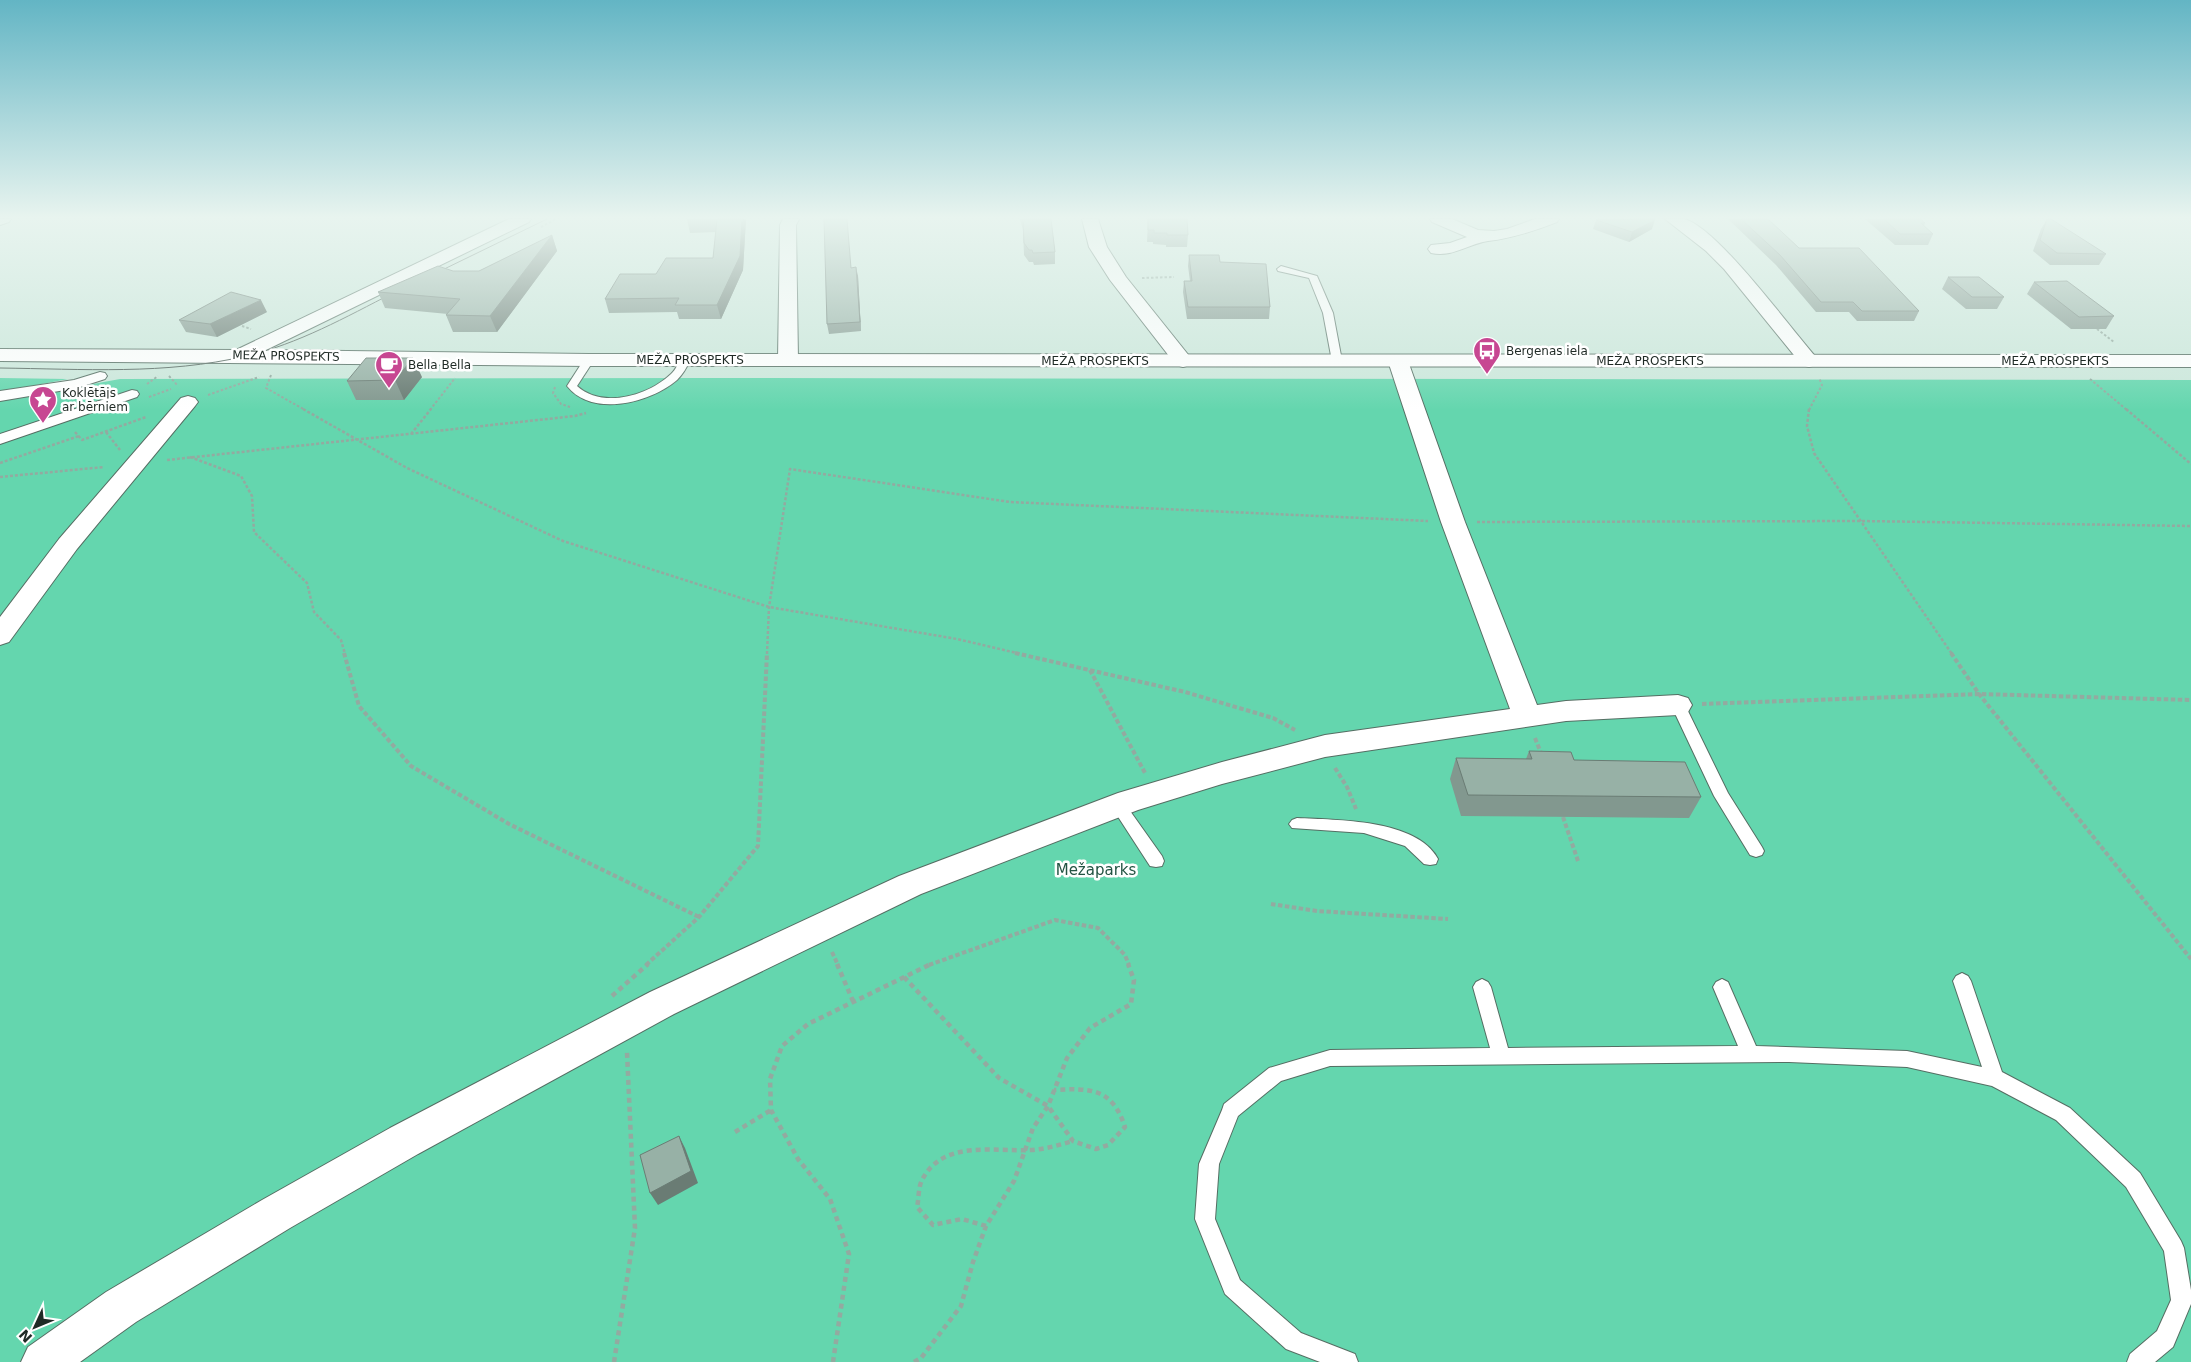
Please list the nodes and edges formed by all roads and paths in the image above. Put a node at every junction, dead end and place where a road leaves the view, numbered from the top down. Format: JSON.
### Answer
{"nodes":[{"id":1,"x":389,"y":283,"type":"edge"},
{"id":2,"x":788,"y":283,"type":"edge"},
{"id":3,"x":1121,"y":283,"type":"edge"},
{"id":4,"x":1316,"y":283,"type":"edge"},
{"id":5,"x":1745,"y":283,"type":"edge"},
{"id":6,"x":2097,"y":329,"type":"edge"},
{"id":7,"x":2118,"y":345,"type":"dead end"},
{"id":8,"x":0,"y":355,"type":"edge"},
{"id":9,"x":240,"y":356,"type":"junction"},
{"id":10,"x":589,"y":360,"type":"junction"},
{"id":11,"x":686,"y":360,"type":"junction"},
{"id":12,"x":788,"y":360,"type":"junction"},
{"id":13,"x":1398,"y":360,"type":"junction"},
{"id":14,"x":1183,"y":361,"type":"junction"},
{"id":15,"x":1337,"y":361,"type":"junction"},
{"id":16,"x":2191,"y":361,"type":"edge"},
{"id":17,"x":1813,"y":366,"type":"junction"},
{"id":18,"x":460,"y":372,"type":"dead end"},
{"id":19,"x":100,"y":376,"type":"dead end"},
{"id":20,"x":2091,"y":380,"type":"dead end"},
{"id":21,"x":266,"y":388,"type":"dead end"},
{"id":22,"x":132,"y":394,"type":"dead end"},
{"id":23,"x":0,"y":396,"type":"edge"},
{"id":24,"x":188,"y":402,"type":"dead end"},
{"id":25,"x":606,"y":402,"type":"junction"},
{"id":26,"x":411,"y":434,"type":"junction"},
{"id":27,"x":78,"y":436,"type":"dead end"},
{"id":28,"x":0,"y":439,"type":"edge"},
{"id":29,"x":358,"y":439,"type":"junction"},
{"id":30,"x":190,"y":458,"type":"junction"},
{"id":31,"x":0,"y":463,"type":"edge"},
{"id":32,"x":138,"y":463,"type":"junction"},
{"id":33,"x":2191,"y":464,"type":"edge"},
{"id":34,"x":0,"y":477,"type":"edge"},
{"id":35,"x":1861,"y":521,"type":"junction"},
{"id":36,"x":1453,"y":522,"type":"junction"},
{"id":37,"x":2191,"y":526,"type":"edge"},
{"id":38,"x":768,"y":607,"type":"junction"},
{"id":39,"x":0,"y":636,"type":"edge"},
{"id":40,"x":1090,"y":670,"type":"junction"},
{"id":41,"x":1979,"y":694,"type":"junction"},
{"id":42,"x":2191,"y":700,"type":"edge"},
{"id":43,"x":1678,"y":705,"type":"junction"},
{"id":44,"x":1527,"y":717,"type":"junction"},
{"id":45,"x":1325,"y":746,"type":"junction"},
{"id":46,"x":1542,"y":757,"type":"edge"},
{"id":47,"x":1155,"y":794,"type":"junction"},
{"id":48,"x":1118,"y":805,"type":"junction"},
{"id":49,"x":1563,"y":817,"type":"dead end"},
{"id":50,"x":1298,"y":824,"type":"dead end"},
{"id":51,"x":1364,"y":827,"type":"junction"},
{"id":52,"x":1756,"y":850,"type":"dead end"},
{"id":53,"x":1430,"y":859,"type":"dead end"},
{"id":54,"x":1156,"y":861,"type":"dead end"},
{"id":55,"x":1578,"y":861,"type":"dead end"},
{"id":56,"x":1271,"y":904,"type":"dead end"},
{"id":57,"x":699,"y":917,"type":"junction"},
{"id":58,"x":1448,"y":919,"type":"dead end"},
{"id":59,"x":822,"y":928,"type":"junction"},
{"id":60,"x":2191,"y":959,"type":"edge"},
{"id":61,"x":904,"y":977,"type":"junction"},
{"id":62,"x":628,"y":979,"type":"junction"},
{"id":63,"x":1962,"y":981,"type":"dead end"},
{"id":64,"x":1482,"y":987,"type":"dead end"},
{"id":65,"x":1722,"y":987,"type":"dead end"},
{"id":66,"x":853,"y":1001,"type":"junction"},
{"id":67,"x":617,"y":1011,"type":"junction"},
{"id":68,"x":1751,"y":1055,"type":"junction"},
{"id":69,"x":1501,"y":1057,"type":"junction"},
{"id":70,"x":1995,"y":1078,"type":"junction"},
{"id":71,"x":1054,"y":1090,"type":"junction"},
{"id":72,"x":1048,"y":1106,"type":"junction"},
{"id":73,"x":771,"y":1110,"type":"junction"},
{"id":74,"x":735,"y":1132,"type":"dead end"},
{"id":75,"x":1073,"y":1142,"type":"junction"},
{"id":76,"x":1025,"y":1150,"type":"junction"},
{"id":77,"x":986,"y":1226,"type":"junction"},
{"id":78,"x":43,"y":1362,"type":"edge"},
{"id":79,"x":614,"y":1362,"type":"edge"},
{"id":80,"x":833,"y":1362,"type":"edge"},
{"id":81,"x":914,"y":1362,"type":"edge"},
{"id":82,"x":1347,"y":1362,"type":"edge"},
{"id":83,"x":2138,"y":1362,"type":"edge"}],
"edges":[{"from":1,"to":9,"type":"street"},
{"from":2,"to":12,"type":"street"},
{"from":3,"to":14,"type":"street"},
{"from":4,"to":15,"type":"lane"},
{"from":5,"to":17,"type":"street"},
{"from":6,"to":7,"type":"path"},
{"from":8,"to":9,"type":"street","name":"MEŽA PROSPEKTS"},
{"from":9,"to":10,"type":"street","name":"MEŽA PROSPEKTS"},
{"from":10,"to":11,"type":"street","name":"MEŽA PROSPEKTS"},
{"from":10,"to":25,"type":"lane"},
{"from":11,"to":12,"type":"street","name":"MEŽA PROSPEKTS"},
{"from":11,"to":25,"type":"lane"},
{"from":12,"to":14,"type":"street","name":"MEŽA PROSPEKTS"},
{"from":13,"to":15,"type":"street","name":"MEŽA PROSPEKTS"},
{"from":13,"to":17,"type":"street","name":"MEŽA PROSPEKTS"},
{"from":13,"to":36,"type":"street"},
{"from":14,"to":15,"type":"street","name":"MEŽA PROSPEKTS"},
{"from":16,"to":17,"type":"street","name":"MEŽA PROSPEKTS"},
{"from":17,"to":35,"type":"path"},
{"from":18,"to":26,"type":"path"},
{"from":19,"to":23,"type":"street"},
{"from":20,"to":33,"type":"path"},
{"from":21,"to":29,"type":"path"},
{"from":22,"to":28,"type":"street"},
{"from":24,"to":32,"type":"street"},
{"from":25,"to":26,"type":"path"},
{"from":26,"to":29,"type":"path"},
{"from":27,"to":31,"type":"path"},
{"from":29,"to":30,"type":"path"},
{"from":29,"to":38,"type":"path"},
{"from":30,"to":32,"type":"path"},
{"from":30,"to":57,"type":"path"},
{"from":32,"to":34,"type":"path"},
{"from":32,"to":39,"type":"street"},
{"from":35,"to":36,"type":"path"},
{"from":35,"to":37,"type":"path"},
{"from":35,"to":41,"type":"path"},
{"from":36,"to":38,"type":"path"},
{"from":36,"to":44,"type":"street"},
{"from":38,"to":40,"type":"path"},
{"from":38,"to":57,"type":"path"},
{"from":40,"to":45,"type":"path"},
{"from":40,"to":47,"type":"path"},
{"from":41,"to":42,"type":"path"},
{"from":41,"to":43,"type":"path"},
{"from":41,"to":60,"type":"path"},
{"from":43,"to":44,"type":"street"},
{"from":43,"to":52,"type":"lane"},
{"from":44,"to":45,"type":"street"},
{"from":44,"to":46,"type":"path"},
{"from":45,"to":47,"type":"street"},
{"from":45,"to":51,"type":"path"},
{"from":47,"to":48,"type":"street"},
{"from":48,"to":54,"type":"lane"},
{"from":48,"to":59,"type":"street"},
{"from":49,"to":55,"type":"path"},
{"from":50,"to":51,"type":"lane"},
{"from":51,"to":53,"type":"lane"},
{"from":56,"to":58,"type":"path"},
{"from":57,"to":62,"type":"path"},
{"from":59,"to":66,"type":"path"},
{"from":59,"to":67,"type":"street"},
{"from":61,"to":66,"type":"path"},
{"from":61,"to":71,"type":"path"},
{"from":61,"to":72,"type":"path"},
{"from":62,"to":67,"type":"path"},
{"from":62,"to":67,"type":"path"},
{"from":63,"to":70,"type":"lane"},
{"from":64,"to":69,"type":"lane"},
{"from":65,"to":68,"type":"lane"},
{"from":66,"to":73,"type":"path"},
{"from":67,"to":78,"type":"street"},
{"from":67,"to":79,"type":"path"},
{"from":68,"to":69,"type":"lane"},
{"from":68,"to":70,"type":"lane"},
{"from":69,"to":82,"type":"lane"},
{"from":70,"to":83,"type":"lane"},
{"from":71,"to":72,"type":"path"},
{"from":71,"to":75,"type":"path"},
{"from":72,"to":75,"type":"path"},
{"from":72,"to":76,"type":"path"},
{"from":73,"to":74,"type":"path"},
{"from":73,"to":80,"type":"path"},
{"from":75,"to":76,"type":"path"},
{"from":76,"to":77,"type":"path"},
{"from":76,"to":77,"type":"path"},
{"from":77,"to":81,"type":"path"}]}
